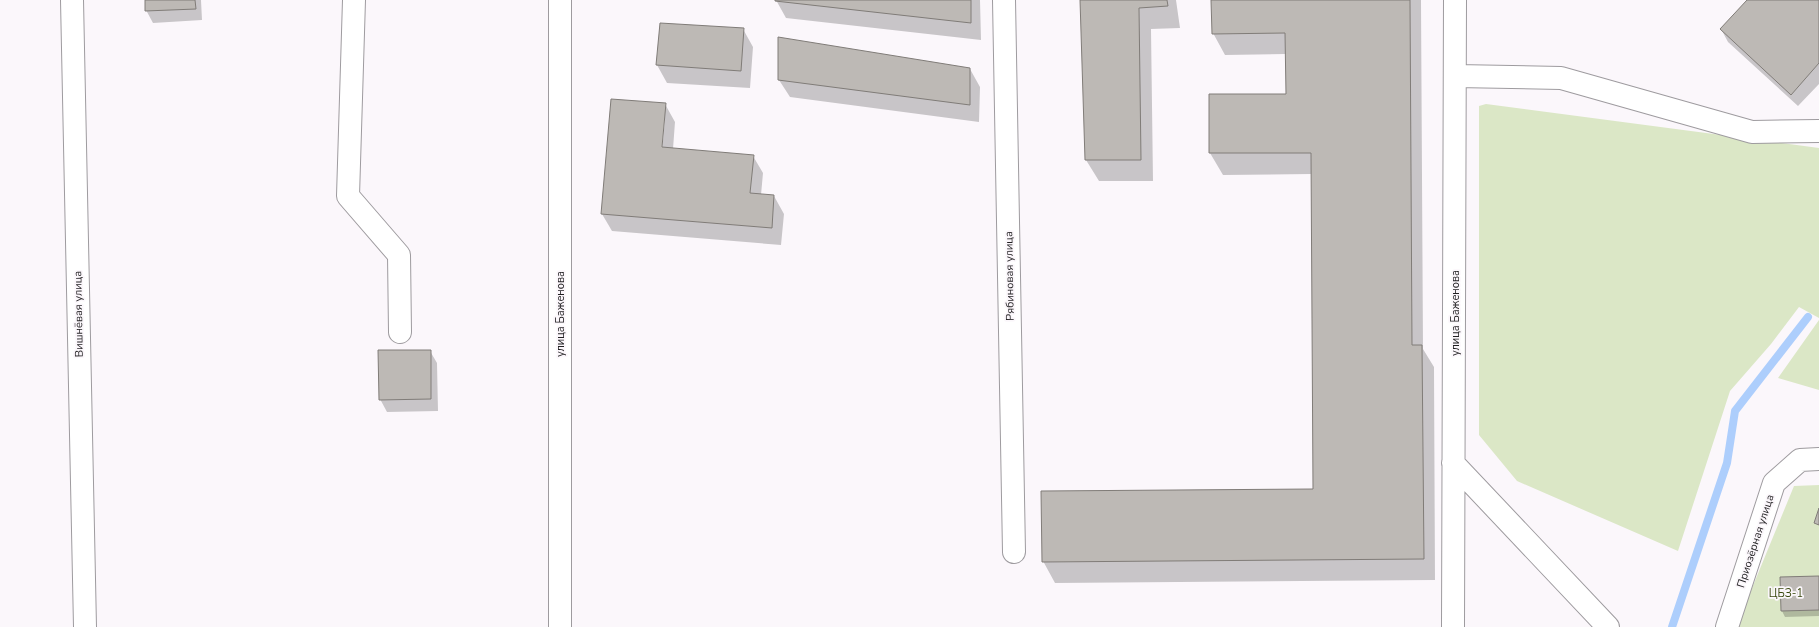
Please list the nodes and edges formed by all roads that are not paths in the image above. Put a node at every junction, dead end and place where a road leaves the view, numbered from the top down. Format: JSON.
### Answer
{"nodes":[{"id":1,"x":72,"y":0,"type":"edge"},
{"id":2,"x":354,"y":0,"type":"edge"},
{"id":3,"x":560,"y":0,"type":"edge"},
{"id":4,"x":1004,"y":0,"type":"edge"},
{"id":5,"x":1455,"y":0,"type":"edge"},
{"id":6,"x":1456,"y":76,"type":"junction"},
{"id":7,"x":1819,"y":131,"type":"edge"},
{"id":8,"x":400,"y":332,"type":"dead end"},
{"id":9,"x":1819,"y":459,"type":"edge"},
{"id":10,"x":1454,"y":463,"type":"junction"},
{"id":11,"x":1014,"y":552,"type":"dead end"},
{"id":12,"x":85,"y":627,"type":"edge"},
{"id":13,"x":560,"y":627,"type":"edge"},
{"id":14,"x":1453,"y":627,"type":"edge"},
{"id":15,"x":1608,"y":627,"type":"edge"},
{"id":16,"x":1727,"y":627,"type":"edge"}],
"edges":[{"from":1,"to":12,"type":"street","name":"Вишнёвая улица"},
{"from":2,"to":8,"type":"street"},
{"from":3,"to":13,"type":"street","name":"улица Баженова"},
{"from":4,"to":11,"type":"street","name":"Рябиновая улица"},
{"from":5,"to":6,"type":"street","name":"улица Баженова"},
{"from":6,"to":7,"type":"street"},
{"from":6,"to":10,"type":"street","name":"улица Баженова"},
{"from":9,"to":16,"type":"street","name":"Приозёрная улица"},
{"from":10,"to":14,"type":"street","name":"улица Баженова"},
{"from":10,"to":15,"type":"street"}]}
